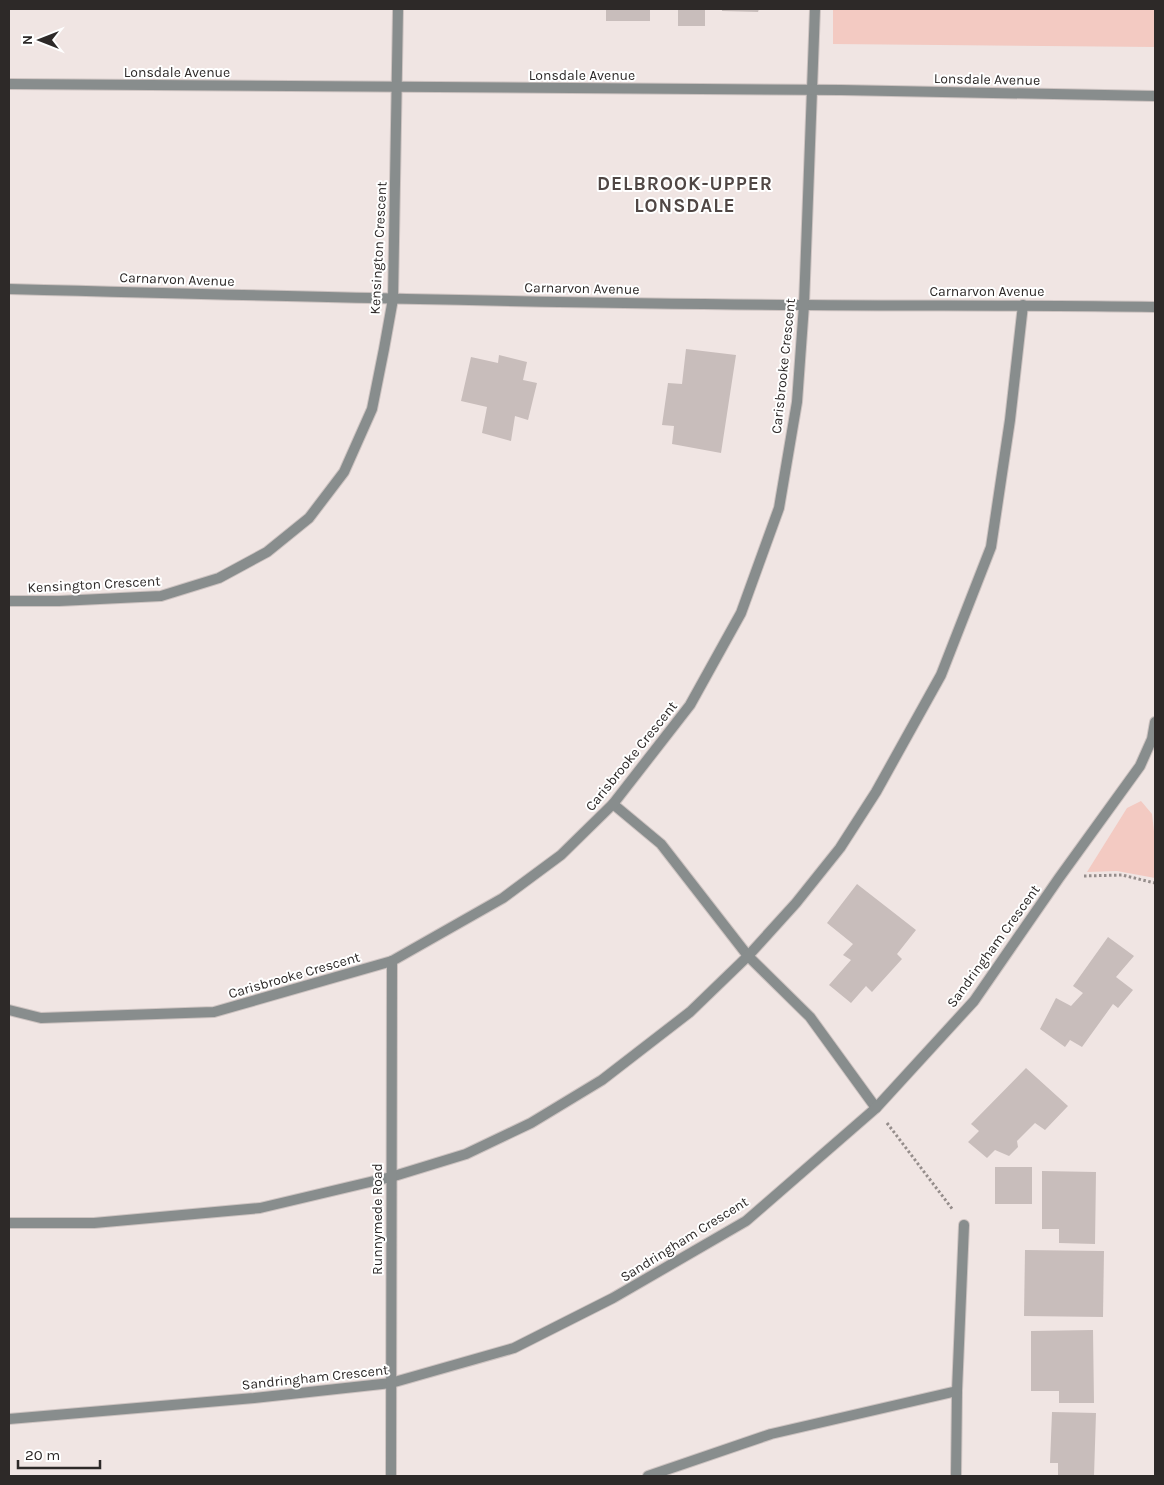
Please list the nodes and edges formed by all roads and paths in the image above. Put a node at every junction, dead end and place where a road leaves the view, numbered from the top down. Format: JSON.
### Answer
{"nodes":[{"id":1,"x":398,"y":9,"type":"edge"},
{"id":2,"x":815,"y":9,"type":"edge"},
{"id":3,"x":9,"y":84,"type":"edge"},
{"id":4,"x":397,"y":88,"type":"junction"},
{"id":5,"x":811,"y":90,"type":"junction"},
{"id":6,"x":1155,"y":96,"type":"edge"},
{"id":7,"x":9,"y":288,"type":"edge"},
{"id":8,"x":393,"y":299,"type":"junction"},
{"id":9,"x":804,"y":305,"type":"junction"},
{"id":10,"x":1023,"y":305,"type":"junction"},
{"id":11,"x":1155,"y":307,"type":"edge"},
{"id":12,"x":9,"y":601,"type":"edge"},
{"id":13,"x":1155,"y":722,"type":"edge"},
{"id":14,"x":1154,"y":742,"type":"edge"},
{"id":15,"x":613,"y":804,"type":"junction"},
{"id":16,"x":1059,"y":878,"type":"junction"},
{"id":17,"x":1155,"y":883,"type":"edge"},
{"id":18,"x":748,"y":956,"type":"junction"},
{"id":19,"x":392,"y":961,"type":"junction"},
{"id":20,"x":9,"y":1010,"type":"edge"},
{"id":21,"x":876,"y":1108,"type":"junction"},
{"id":22,"x":391,"y":1177,"type":"junction"},
{"id":23,"x":9,"y":1223,"type":"edge"},
{"id":24,"x":964,"y":1225,"type":"joint"},
{"id":25,"x":391,"y":1384,"type":"junction"},
{"id":26,"x":956,"y":1391,"type":"junction"},
{"id":27,"x":9,"y":1419,"type":"edge"},
{"id":28,"x":391,"y":1476,"type":"edge"},
{"id":29,"x":648,"y":1476,"type":"edge"},
{"id":30,"x":956,"y":1476,"type":"edge"}],
"edges":[{"from":1,"to":4,"type":"street","name":"Kensington Crescent"},
{"from":2,"to":5,"type":"street","name":"Carisbrooke Crescent"},
{"from":3,"to":4,"type":"street","name":"Lonsdale Avenue"},
{"from":4,"to":5,"type":"street","name":"Lonsdale Avenue"},
{"from":4,"to":8,"type":"street","name":"Kensington Crescent"},
{"from":5,"to":6,"type":"street","name":"Lonsdale Avenue"},
{"from":5,"to":9,"type":"street","name":"Carisbrooke Crescent"},
{"from":7,"to":8,"type":"street","name":"Carnarvon Avenue"},
{"from":8,"to":9,"type":"street","name":"Carnarvon Avenue"},
{"from":8,"to":12,"type":"street","name":"Kensington Crescent"},
{"from":9,"to":10,"type":"street","name":"Carnarvon Avenue"},
{"from":9,"to":15,"type":"street","name":"Carisbrooke Crescent"},
{"from":10,"to":11,"type":"street","name":"Carnarvon Avenue"},
{"from":10,"to":18,"type":"street"},
{"from":13,"to":14,"type":"street","name":"Sandringham Crescent"},
{"from":14,"to":16,"type":"street","name":"Sandringham Crescent"},
{"from":15,"to":18,"type":"street"},
{"from":15,"to":19,"type":"street","name":"Carisbrooke Crescent"},
{"from":16,"to":17,"type":"path"},
{"from":16,"to":21,"type":"street","name":"Sandringham Crescent"},
{"from":18,"to":21,"type":"street"},
{"from":18,"to":22,"type":"street"},
{"from":19,"to":20,"type":"street","name":"Carisbrooke Crescent"},
{"from":19,"to":22,"type":"street","name":"Runnymede Road"},
{"from":21,"to":24,"type":"path"},
{"from":21,"to":25,"type":"street","name":"Sandringham Crescent"},
{"from":22,"to":23,"type":"street"},
{"from":22,"to":25,"type":"street","name":"Runnymede Road"},
{"from":24,"to":26,"type":"street"},
{"from":25,"to":27,"type":"street","name":"Sandringham Crescent"},
{"from":25,"to":28,"type":"street","name":"Runnymede Road"},
{"from":26,"to":29,"type":"street"},
{"from":26,"to":30,"type":"street"}]}
